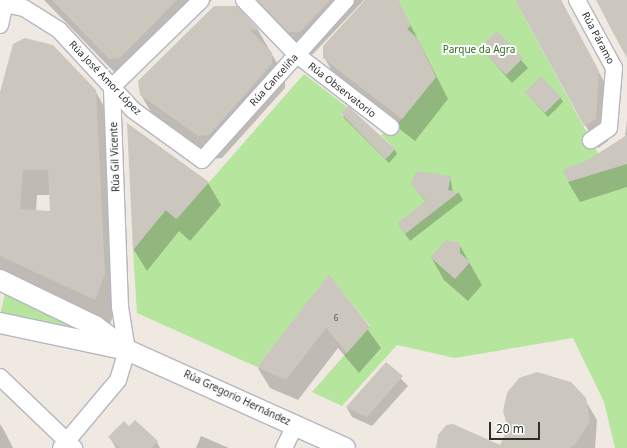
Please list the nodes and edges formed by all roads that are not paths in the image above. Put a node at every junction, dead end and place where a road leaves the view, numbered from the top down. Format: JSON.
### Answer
{"nodes":[{"id":1,"x":201,"y":0,"type":"edge"},
{"id":2,"x":244,"y":0,"type":"edge"},
{"id":3,"x":346,"y":0,"type":"edge"},
{"id":4,"x":577,"y":0,"type":"edge"},
{"id":5,"x":3,"y":13,"type":"edge"},
{"id":6,"x":297,"y":55,"type":"junction"},
{"id":7,"x":112,"y":87,"type":"junction"},
{"id":8,"x":391,"y":127,"type":"dead end"},
{"id":9,"x":591,"y":140,"type":"dead end"},
{"id":10,"x":202,"y":160,"type":"joint"},
{"id":11,"x":0,"y":280,"type":"edge"},
{"id":12,"x":0,"y":322,"type":"edge"},
{"id":13,"x":128,"y":350,"type":"junction"},
{"id":14,"x":0,"y":377,"type":"edge"},
{"id":15,"x":295,"y":425,"type":"junction"},
{"id":16,"x":67,"y":446,"type":"edge"},
{"id":17,"x":284,"y":448,"type":"edge"},
{"id":18,"x":345,"y":448,"type":"edge"}],
"edges":[{"from":1,"to":7,"type":"street"},
{"from":2,"to":6,"type":"street","name":"Rúa Observatorio"},
{"from":3,"to":6,"type":"street","name":"Rúa Canceliña"},
{"from":4,"to":9,"type":"street","name":"Rúa Páramo"},
{"from":5,"to":7,"type":"street","name":"Rúa José Amor López"},
{"from":6,"to":8,"type":"street","name":"Rúa Observatorio"},
{"from":6,"to":10,"type":"street","name":"Rúa Canceliña"},
{"from":7,"to":10,"type":"street","name":"Rúa José Amor López"},
{"from":7,"to":13,"type":"street","name":"Rúa Gil Vicente"},
{"from":11,"to":13,"type":"street","name":"Rúa Gregorio Hernández"},
{"from":12,"to":13,"type":"street","name":"Rúa Gregorio Hernández"},
{"from":13,"to":15,"type":"street","name":"Rúa Gregorio Hernández"},
{"from":13,"to":16,"type":"street"},
{"from":14,"to":16,"type":"street"},
{"from":15,"to":17,"type":"street"},
{"from":15,"to":18,"type":"street","name":"Rúa Gregorio Hernández"}]}
